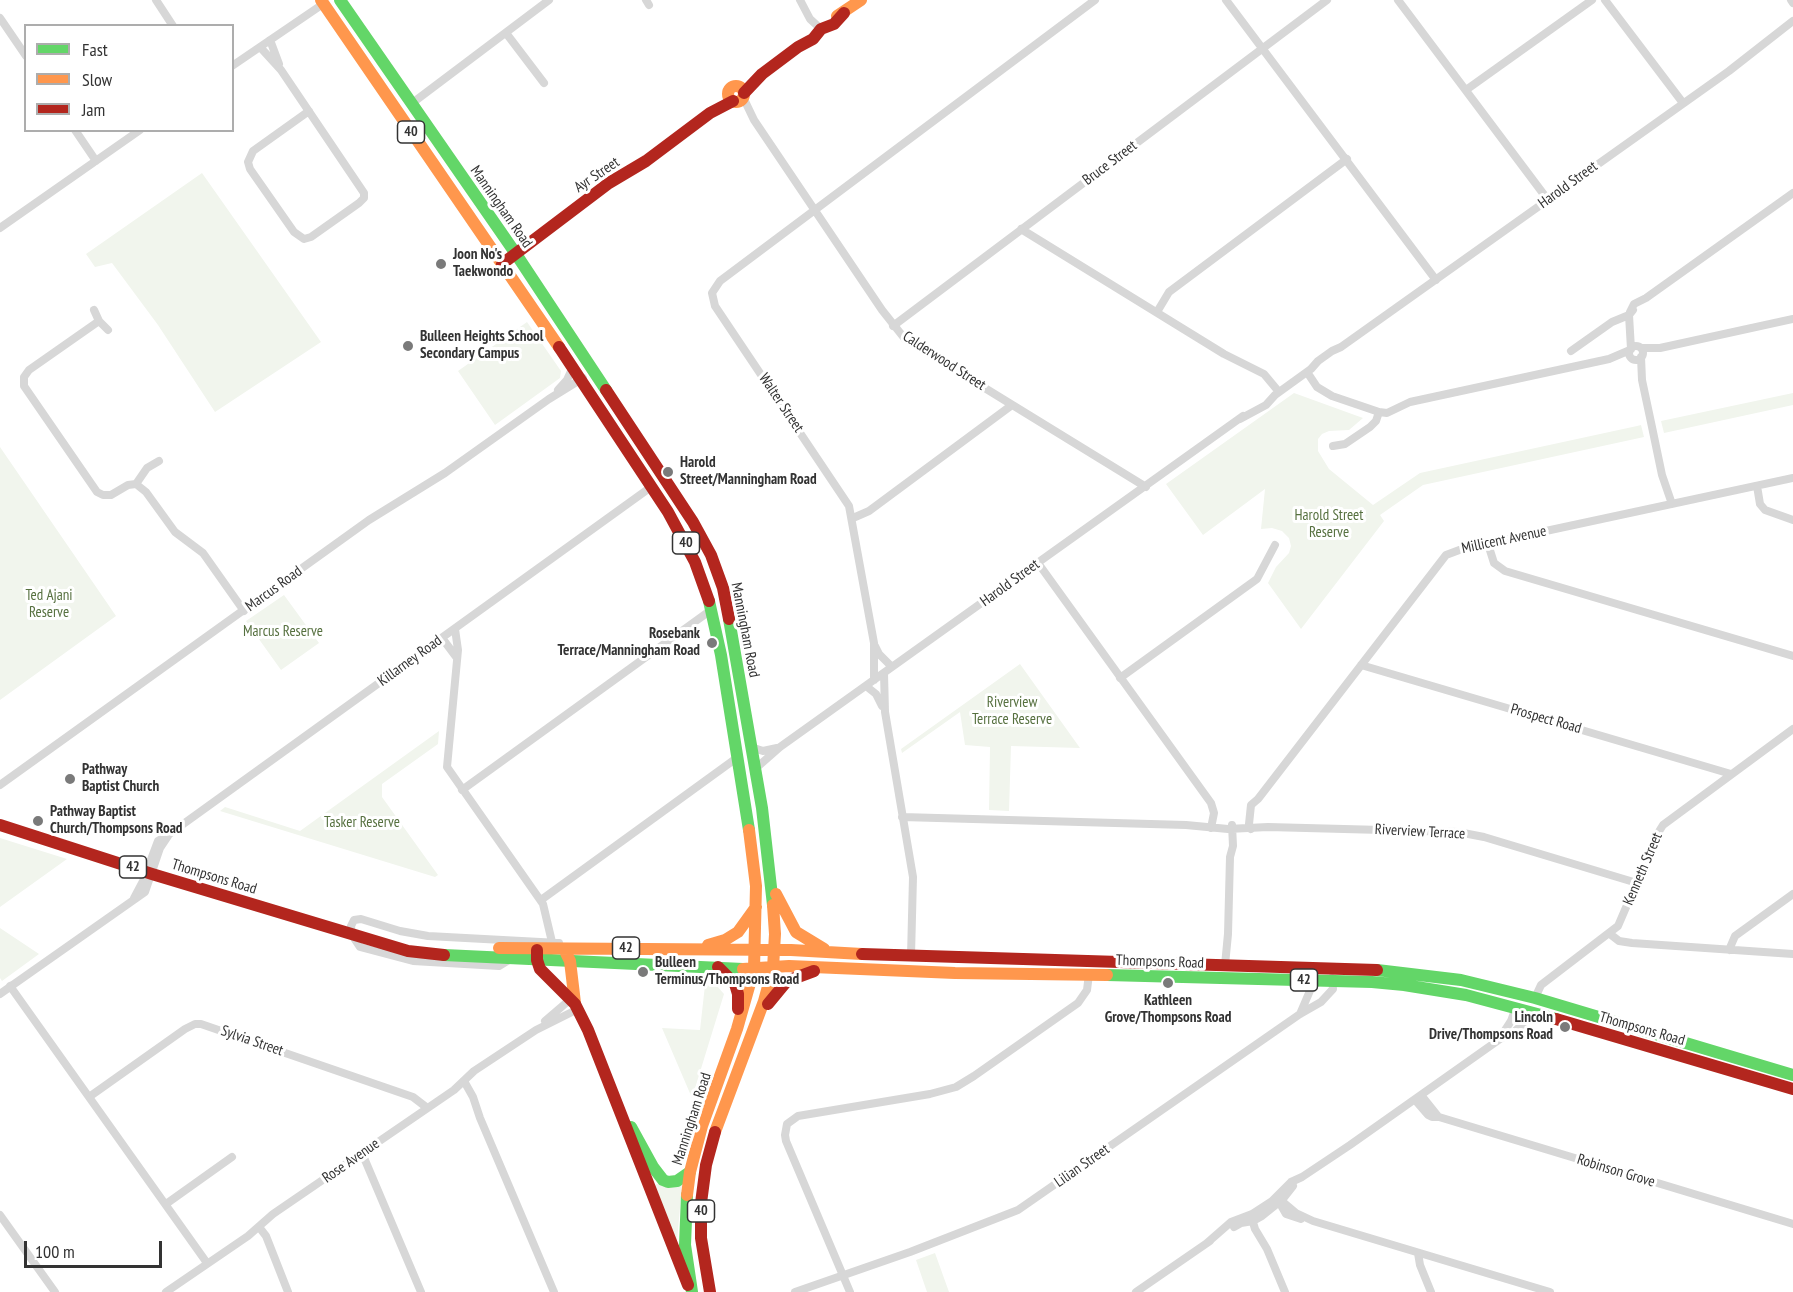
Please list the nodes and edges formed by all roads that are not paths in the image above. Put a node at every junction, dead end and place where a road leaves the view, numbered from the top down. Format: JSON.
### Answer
{"nodes":[{"id":1,"x":156,"y":0,"type":"edge"},
{"id":2,"x":340,"y":0,"type":"edge"},
{"id":3,"x":549,"y":0,"type":"edge"},
{"id":4,"x":800,"y":0,"type":"edge"},
{"id":5,"x":861,"y":0,"type":"edge"},
{"id":6,"x":1095,"y":0,"type":"edge"},
{"id":7,"x":1226,"y":0,"type":"edge"},
{"id":8,"x":1327,"y":0,"type":"edge"},
{"id":9,"x":1398,"y":0,"type":"edge"},
{"id":10,"x":1592,"y":0,"type":"edge"},
{"id":11,"x":1605,"y":0,"type":"edge"},
{"id":12,"x":322,"y":2,"type":"edge"},
{"id":13,"x":0,"y":18,"type":"edge"},
{"id":14,"x":1793,"y":21,"type":"edge"},
{"id":15,"x":172,"y":24,"type":"edge"},
{"id":16,"x":819,"y":26,"type":"junction"},
{"id":17,"x":506,"y":33,"type":"junction"},
{"id":18,"x":270,"y":40,"type":"junction"},
{"id":19,"x":260,"y":47,"type":"junction"},
{"id":20,"x":1263,"y":48,"type":"junction"},
{"id":21,"x":24,"y":53,"type":"edge"},
{"id":22,"x":234,"y":65,"type":"edge"},
{"id":23,"x":281,"y":70,"type":"junction"},
{"id":24,"x":544,"y":83,"type":"dead end"},
{"id":25,"x":1466,"y":90,"type":"junction"},
{"id":26,"x":737,"y":95,"type":"junction"},
{"id":27,"x":1683,"y":103,"type":"junction"},
{"id":28,"x":411,"y":104,"type":"junction"},
{"id":29,"x":309,"y":111,"type":"junction"},
{"id":30,"x":76,"y":132,"type":"edge"},
{"id":31,"x":137,"y":132,"type":"edge"},
{"id":32,"x":1347,"y":159,"type":"junction"},
{"id":33,"x":96,"y":161,"type":"junction"},
{"id":34,"x":1793,"y":193,"type":"edge"},
{"id":35,"x":1548,"y":200,"type":"junction"},
{"id":36,"x":815,"y":210,"type":"junction"},
{"id":37,"x":0,"y":228,"type":"edge"},
{"id":38,"x":1021,"y":229,"type":"junction"},
{"id":39,"x":516,"y":254,"type":"junction"},
{"id":40,"x":502,"y":264,"type":"junction"},
{"id":41,"x":1436,"y":280,"type":"junction"},
{"id":42,"x":94,"y":310,"type":"dead end"},
{"id":43,"x":1157,"y":312,"type":"junction"},
{"id":44,"x":1629,"y":314,"type":"junction"},
{"id":45,"x":1793,"y":319,"type":"edge"},
{"id":46,"x":99,"y":321,"type":"junction"},
{"id":47,"x":893,"y":326,"type":"junction"},
{"id":48,"x":108,"y":330,"type":"dead end"},
{"id":49,"x":1571,"y":351,"type":"dead end"},
{"id":50,"x":1636,"y":353,"type":"junction"},
{"id":51,"x":572,"y":369,"type":"junction"},
{"id":52,"x":591,"y":369,"type":"junction"},
{"id":53,"x":1306,"y":372,"type":"junction"},
{"id":54,"x":580,"y":381,"type":"junction"},
{"id":55,"x":1279,"y":392,"type":"junction"},
{"id":56,"x":549,"y":399,"type":"junction"},
{"id":57,"x":1012,"y":405,"type":"junction"},
{"id":58,"x":1379,"y":412,"type":"junction"},
{"id":59,"x":1334,"y":446,"type":"dead end"},
{"id":60,"x":159,"y":460,"type":"dead end"},
{"id":61,"x":1793,"y":478,"type":"edge"},
{"id":62,"x":136,"y":484,"type":"junction"},
{"id":63,"x":651,"y":486,"type":"junction"},
{"id":64,"x":1756,"y":486,"type":"junction"},
{"id":65,"x":1146,"y":487,"type":"junction"},
{"id":66,"x":1669,"y":505,"type":"junction"},
{"id":67,"x":853,"y":518,"type":"junction"},
{"id":68,"x":1793,"y":520,"type":"edge"},
{"id":69,"x":1488,"y":544,"type":"junction"},
{"id":70,"x":1275,"y":545,"type":"dead end"},
{"id":71,"x":1038,"y":563,"type":"junction"},
{"id":72,"x":711,"y":610,"type":"junction"},
{"id":73,"x":244,"y":611,"type":"junction"},
{"id":74,"x":455,"y":628,"type":"junction"},
{"id":75,"x":442,"y":638,"type":"junction"},
{"id":76,"x":874,"y":643,"type":"junction"},
{"id":77,"x":1793,"y":656,"type":"edge"},
{"id":78,"x":457,"y":658,"type":"junction"},
{"id":79,"x":1361,"y":665,"type":"junction"},
{"id":80,"x":892,"y":667,"type":"junction"},
{"id":81,"x":884,"y":673,"type":"junction"},
{"id":82,"x":1120,"y":678,"type":"junction"},
{"id":83,"x":874,"y":680,"type":"junction"},
{"id":84,"x":866,"y":686,"type":"junction"},
{"id":85,"x":885,"y":712,"type":"junction"},
{"id":86,"x":1793,"y":729,"type":"edge"},
{"id":87,"x":751,"y":747,"type":"junction"},
{"id":88,"x":780,"y":747,"type":"junction"},
{"id":89,"x":738,"y":757,"type":"junction"},
{"id":90,"x":755,"y":769,"type":"junction"},
{"id":91,"x":1731,"y":774,"type":"junction"},
{"id":92,"x":1,"y":785,"type":"edge"},
{"id":93,"x":462,"y":790,"type":"junction"},
{"id":94,"x":0,"y":815,"type":"edge"},
{"id":95,"x":902,"y":817,"type":"junction"},
{"id":96,"x":0,"y":825,"type":"edge"},
{"id":97,"x":1211,"y":825,"type":"junction"},
{"id":98,"x":1251,"y":826,"type":"junction"},
{"id":99,"x":1231,"y":827,"type":"junction"},
{"id":100,"x":150,"y":868,"type":"junction"},
{"id":101,"x":1637,"y":883,"type":"junction"},
{"id":102,"x":772,"y":886,"type":"junction"},
{"id":103,"x":1793,"y":894,"type":"edge"},
{"id":104,"x":541,"y":900,"type":"junction"},
{"id":105,"x":757,"y":905,"type":"junction"},
{"id":106,"x":351,"y":931,"type":"junction"},
{"id":107,"x":1610,"y":934,"type":"junction"},
{"id":108,"x":552,"y":942,"type":"junction"},
{"id":109,"x":580,"y":948,"type":"junction"},
{"id":110,"x":688,"y":948,"type":"junction"},
{"id":111,"x":775,"y":949,"type":"junction"},
{"id":112,"x":755,"y":950,"type":"junction"},
{"id":113,"x":1729,"y":950,"type":"junction"},
{"id":114,"x":829,"y":952,"type":"junction"},
{"id":115,"x":537,"y":954,"type":"junction"},
{"id":116,"x":1793,"y":954,"type":"edge"},
{"id":117,"x":566,"y":955,"type":"junction"},
{"id":118,"x":911,"y":956,"type":"junction"},
{"id":119,"x":1089,"y":962,"type":"junction"},
{"id":120,"x":1228,"y":965,"type":"junction"},
{"id":121,"x":718,"y":967,"type":"junction"},
{"id":122,"x":773,"y":968,"type":"junction"},
{"id":123,"x":830,"y":968,"type":"junction"},
{"id":124,"x":1325,"y":968,"type":"junction"},
{"id":125,"x":754,"y":969,"type":"junction"},
{"id":126,"x":1089,"y":975,"type":"junction"},
{"id":127,"x":1228,"y":979,"type":"junction"},
{"id":128,"x":1313,"y":981,"type":"junction"},
{"id":129,"x":1334,"y":981,"type":"junction"},
{"id":130,"x":10,"y":986,"type":"junction"},
{"id":131,"x":0,"y":993,"type":"edge"},
{"id":132,"x":1535,"y":998,"type":"junction"},
{"id":133,"x":574,"y":1002,"type":"junction"},
{"id":134,"x":1516,"y":1007,"type":"junction"},
{"id":135,"x":1531,"y":1012,"type":"junction"},
{"id":136,"x":1300,"y":1014,"type":"junction"},
{"id":137,"x":757,"y":1024,"type":"junction"},
{"id":138,"x":737,"y":1029,"type":"junction"},
{"id":139,"x":536,"y":1030,"type":"junction"},
{"id":140,"x":1500,"y":1039,"type":"junction"},
{"id":141,"x":1793,"y":1075,"type":"edge"},
{"id":142,"x":464,"y":1081,"type":"junction"},
{"id":143,"x":1793,"y":1089,"type":"edge"},
{"id":144,"x":90,"y":1097,"type":"junction"},
{"id":145,"x":1418,"y":1098,"type":"junction"},
{"id":146,"x":616,"y":1100,"type":"junction"},
{"id":147,"x":426,"y":1107,"type":"junction"},
{"id":148,"x":362,"y":1153,"type":"junction"},
{"id":149,"x":232,"y":1157,"type":"dead end"},
{"id":150,"x":690,"y":1172,"type":"junction"},
{"id":151,"x":1279,"y":1200,"type":"junction"},
{"id":152,"x":166,"y":1204,"type":"junction"},
{"id":153,"x":0,"y":1215,"type":"edge"},
{"id":154,"x":1254,"y":1218,"type":"junction"},
{"id":155,"x":1793,"y":1224,"type":"edge"},
{"id":156,"x":259,"y":1227,"type":"junction"},
{"id":157,"x":1418,"y":1253,"type":"junction"},
{"id":158,"x":207,"y":1263,"type":"junction"},
{"id":159,"x":843,"y":1275,"type":"junction"},
{"id":160,"x":55,"y":1292,"type":"edge"},
{"id":161,"x":166,"y":1292,"type":"edge"},
{"id":162,"x":288,"y":1292,"type":"edge"},
{"id":163,"x":421,"y":1292,"type":"edge"},
{"id":164,"x":554,"y":1292,"type":"edge"},
{"id":165,"x":692,"y":1292,"type":"edge"},
{"id":166,"x":710,"y":1292,"type":"edge"},
{"id":167,"x":795,"y":1292,"type":"edge"},
{"id":168,"x":850,"y":1292,"type":"edge"},
{"id":169,"x":1136,"y":1292,"type":"edge"},
{"id":170,"x":1285,"y":1292,"type":"edge"},
{"id":171,"x":1431,"y":1292,"type":"edge"},
{"id":172,"x":1550,"y":1292,"type":"edge"}],
"edges":[{"from":1,"to":15,"type":"street"},
{"from":2,"to":28,"type":"main road","name":"Manningham Road","number":"40"},
{"from":3,"to":17,"type":"street"},
{"from":4,"to":16,"type":"street"},
{"from":5,"to":16,"type":"main road","name":"Ayr Street"},
{"from":6,"to":36,"type":"street"},
{"from":7,"to":20,"type":"street"},
{"from":8,"to":20,"type":"street","name":"Bruce Street"},
{"from":9,"to":25,"type":"street"},
{"from":10,"to":25,"type":"street"},
{"from":11,"to":27,"type":"street"},
{"from":12,"to":18,"type":"street"},
{"from":12,"to":40,"type":"main road","name":"Manningham Road","number":"40"},
{"from":13,"to":21,"type":"street"},
{"from":14,"to":27,"type":"street","name":"Harold Street"},
{"from":16,"to":26,"type":"main road","name":"Ayr Street"},
{"from":17,"to":24,"type":"street"},
{"from":17,"to":28,"type":"street"},
{"from":18,"to":19,"type":"street"},
{"from":18,"to":23,"type":"street"},
{"from":19,"to":22,"type":"street"},
{"from":19,"to":23,"type":"street"},
{"from":20,"to":32,"type":"street"},
{"from":20,"to":38,"type":"street","name":"Bruce Street"},
{"from":23,"to":29,"type":"street"},
{"from":25,"to":35,"type":"street"},
{"from":26,"to":36,"type":"street","name":"Calderwood Street"},
{"from":26,"to":39,"type":"main road","name":"Ayr Street"},
{"from":27,"to":35,"type":"street","name":"Harold Street"},
{"from":28,"to":39,"type":"main road","name":"Manningham Road","number":"40"},
{"from":29,"to":29,"type":"street"},
{"from":30,"to":33,"type":"street"},
{"from":31,"to":33,"type":"street"},
{"from":32,"to":41,"type":"street"},
{"from":32,"to":43,"type":"street"},
{"from":33,"to":37,"type":"street"},
{"from":34,"to":44,"type":"street"},
{"from":35,"to":41,"type":"street","name":"Harold Street"},
{"from":36,"to":47,"type":"street","name":"Calderwood Street"},
{"from":36,"to":67,"type":"street","name":"Walter Street"},
{"from":38,"to":43,"type":"street"},
{"from":38,"to":47,"type":"street","name":"Bruce Street"},
{"from":39,"to":40,"type":"main road","name":"Ayr Street"},
{"from":39,"to":52,"type":"main road","name":"Manningham Road","number":"40"},
{"from":40,"to":51,"type":"main road","name":"Manningham Road","number":"40"},
{"from":41,"to":53,"type":"street","name":"Harold Street"},
{"from":42,"to":46,"type":"street"},
{"from":43,"to":55,"type":"street"},
{"from":44,"to":49,"type":"street"},
{"from":44,"to":50,"type":"street"},
{"from":45,"to":50,"type":"street"},
{"from":46,"to":48,"type":"street"},
{"from":46,"to":62,"type":"street"},
{"from":47,"to":57,"type":"street","name":"Calderwood Street"},
{"from":50,"to":58,"type":"street"},
{"from":50,"to":66,"type":"street"},
{"from":51,"to":54,"type":"main road","name":"Manningham Road","number":"40"},
{"from":51,"to":56,"type":"street","name":"Marcus Road"},
{"from":52,"to":54,"type":"street","name":"Marcus Road"},
{"from":52,"to":87,"type":"main road","name":"Manningham Road","number":"40"},
{"from":53,"to":55,"type":"street","name":"Harold Street"},
{"from":53,"to":58,"type":"street"},
{"from":54,"to":56,"type":"street","name":"Marcus Road"},
{"from":54,"to":63,"type":"main road","name":"Manningham Road","number":"40"},
{"from":55,"to":65,"type":"street","name":"Harold Street"},
{"from":56,"to":73,"type":"street","name":"Marcus Road"},
{"from":57,"to":65,"type":"street","name":"Calderwood Street"},
{"from":57,"to":67,"type":"street"},
{"from":58,"to":59,"type":"street"},
{"from":60,"to":62,"type":"street"},
{"from":61,"to":64,"type":"street","name":"Millicent Avenue"},
{"from":62,"to":73,"type":"street"},
{"from":63,"to":72,"type":"main road","name":"Manningham Road","number":"40"},
{"from":63,"to":74,"type":"street","name":"Killarney Road"},
{"from":64,"to":66,"type":"street","name":"Millicent Avenue"},
{"from":64,"to":68,"type":"street"},
{"from":65,"to":71,"type":"street","name":"Harold Street"},
{"from":66,"to":69,"type":"street","name":"Millicent Avenue"},
{"from":67,"to":76,"type":"street","name":"Walter Street"},
{"from":69,"to":77,"type":"street"},
{"from":69,"to":79,"type":"street","name":"Millicent Avenue"},
{"from":70,"to":82,"type":"street"},
{"from":71,"to":80,"type":"street","name":"Harold Street"},
{"from":71,"to":82,"type":"street"},
{"from":72,"to":89,"type":"main road","name":"Manningham Road","number":"40"},
{"from":72,"to":93,"type":"street"},
{"from":73,"to":92,"type":"street","name":"Marcus Road"},
{"from":74,"to":75,"type":"street","name":"Killarney Road"},
{"from":74,"to":78,"type":"street"},
{"from":75,"to":78,"type":"street"},
{"from":75,"to":100,"type":"street","name":"Killarney Road"},
{"from":76,"to":80,"type":"street","name":"Walter Street"},
{"from":76,"to":83,"type":"street","name":"Walter Street"},
{"from":78,"to":93,"type":"street"},
{"from":79,"to":91,"type":"street","name":"Prospect Road"},
{"from":79,"to":98,"type":"street","name":"Millicent Avenue"},
{"from":80,"to":81,"type":"street","name":"Harold Street"},
{"from":81,"to":83,"type":"street","name":"Harold Street"},
{"from":81,"to":85,"type":"street"},
{"from":82,"to":97,"type":"street"},
{"from":83,"to":84,"type":"street","name":"Harold Street"},
{"from":84,"to":85,"type":"street"},
{"from":84,"to":88,"type":"street","name":"Harold Street"},
{"from":85,"to":95,"type":"street"},
{"from":86,"to":91,"type":"street","name":"Kenneth Street"},
{"from":87,"to":88,"type":"street"},
{"from":87,"to":90,"type":"main road","name":"Manningham Road","number":"40"},
{"from":88,"to":90,"type":"street","name":"Harold Street"},
{"from":89,"to":104,"type":"street"},
{"from":89,"to":105,"type":"main road","name":"Manningham Road","number":"40"},
{"from":90,"to":102,"type":"main road","name":"Manningham Road","number":"40"},
{"from":91,"to":101,"type":"street","name":"Kenneth Street"},
{"from":93,"to":104,"type":"street"},
{"from":94,"to":100,"type":"main road","name":"Thompsons Road","number":"42"},
{"from":95,"to":97,"type":"street","name":"Riverview Terrace"},
{"from":95,"to":118,"type":"street"},
{"from":96,"to":100,"type":"main road","name":"Thompsons Road","number":"42"},
{"from":97,"to":99,"type":"street","name":"Riverview Terrace"},
{"from":98,"to":99,"type":"street","name":"Riverview Terrace"},
{"from":98,"to":101,"type":"street","name":"Riverview Terrace"},
{"from":99,"to":120,"type":"street"},
{"from":100,"to":106,"type":"main road","name":"Thompsons Road","number":"42"},
{"from":100,"to":130,"type":"street","name":"Killarney Road"},
{"from":101,"to":107,"type":"street","name":"Kenneth Street"},
{"from":102,"to":111,"type":"main road","name":"Manningham Road","number":"40"},
{"from":102,"to":114,"type":"main road"},
{"from":103,"to":113,"type":"street"},
{"from":104,"to":108,"type":"street"},
{"from":105,"to":110,"type":"main road"},
{"from":105,"to":112,"type":"main road","name":"Manningham Road","number":"40"},
{"from":106,"to":108,"type":"street","name":"Thompsons Road"},
{"from":106,"to":115,"type":"main road","name":"Thompsons Road","number":"42"},
{"from":106,"to":115,"type":"main road","name":"Thompsons Road","number":"42"},
{"from":107,"to":113,"type":"street"},
{"from":107,"to":132,"type":"street","name":"Kenneth Street"},
{"from":108,"to":109,"type":"street","name":"Thompsons Road"},
{"from":109,"to":110,"type":"main road","name":"Thompsons Road","number":"42"},
{"from":109,"to":117,"type":"main road","name":"Thompsons Road","number":"42"},
{"from":110,"to":112,"type":"main road","name":"Thompsons Road","number":"42"},
{"from":111,"to":112,"type":"main road","name":"Thompsons Road","number":"42"},
{"from":111,"to":114,"type":"main road","name":"Thompsons Road","number":"42"},
{"from":111,"to":122,"type":"main road","name":"Manningham Road","number":"40"},
{"from":112,"to":125,"type":"main road","name":"Manningham Road","number":"40"},
{"from":113,"to":116,"type":"street"},
{"from":114,"to":118,"type":"main road","name":"Thompsons Road","number":"42"},
{"from":115,"to":117,"type":"main road","name":"Thompsons Road","number":"42"},
{"from":115,"to":133,"type":"main road"},
{"from":117,"to":121,"type":"main road","name":"Thompsons Road","number":"42"},
{"from":117,"to":133,"type":"main road"},
{"from":118,"to":119,"type":"main road","name":"Thompsons Road","number":"42"},
{"from":119,"to":120,"type":"main road","name":"Thompsons Road","number":"42"},
{"from":119,"to":126,"type":"main road"},
{"from":120,"to":124,"type":"main road","name":"Thompsons Road","number":"42"},
{"from":120,"to":127,"type":"main road"},
{"from":121,"to":125,"type":"main road","name":"Thompsons Road","number":"42"},
{"from":121,"to":138,"type":"main road"},
{"from":122,"to":123,"type":"main road","name":"Thompsons Road","number":"42"},
{"from":122,"to":125,"type":"main road","name":"Thompsons Road","number":"42"},
{"from":122,"to":137,"type":"main road","name":"Manningham Road","number":"40"},
{"from":123,"to":126,"type":"main road","name":"Thompsons Road","number":"42"},
{"from":123,"to":137,"type":"main road"},
{"from":124,"to":128,"type":"street"},
{"from":124,"to":129,"type":"street"},
{"from":124,"to":132,"type":"main road","name":"Thompsons Road","number":"42"},
{"from":125,"to":138,"type":"main road","name":"Manningham Road","number":"40"},
{"from":126,"to":127,"type":"main road","name":"Thompsons Road","number":"42"},
{"from":126,"to":159,"type":"street"},
{"from":127,"to":128,"type":"main road","name":"Thompsons Road","number":"42"},
{"from":128,"to":129,"type":"main road","name":"Thompsons Road","number":"42"},
{"from":128,"to":136,"type":"street"},
{"from":129,"to":134,"type":"main road","name":"Thompsons Road","number":"42"},
{"from":129,"to":136,"type":"street","name":"Lilian Street"},
{"from":130,"to":131,"type":"street","name":"Killarney Road"},
{"from":130,"to":144,"type":"street"},
{"from":132,"to":134,"type":"main road"},
{"from":132,"to":135,"type":"main road"},
{"from":132,"to":141,"type":"main road","name":"Thompsons Road","number":"42"},
{"from":133,"to":139,"type":"street","name":"Rose Avenue"},
{"from":133,"to":139,"type":"street","name":"Rose Avenue"},
{"from":133,"to":146,"type":"main road"},
{"from":134,"to":135,"type":"main road","name":"Thompsons Road","number":"42"},
{"from":134,"to":140,"type":"street"},
{"from":135,"to":140,"type":"street"},
{"from":135,"to":143,"type":"main road","name":"Thompsons Road","number":"42"},
{"from":136,"to":159,"type":"street","name":"Lilian Street"},
{"from":137,"to":166,"type":"main road","name":"Manningham Road","number":"40"},
{"from":138,"to":150,"type":"main road","name":"Manningham Road","number":"40"},
{"from":139,"to":142,"type":"street","name":"Rose Avenue"},
{"from":140,"to":145,"type":"street"},
{"from":142,"to":147,"type":"street","name":"Rose Avenue"},
{"from":142,"to":164,"type":"street"},
{"from":144,"to":147,"type":"street","name":"Sylvia Street"},
{"from":144,"to":152,"type":"street"},
{"from":145,"to":151,"type":"street"},
{"from":145,"to":155,"type":"street","name":"Robinson Grove"},
{"from":146,"to":150,"type":"main road"},
{"from":146,"to":165,"type":"main road"},
{"from":147,"to":148,"type":"street","name":"Rose Avenue"},
{"from":148,"to":156,"type":"street","name":"Rose Avenue"},
{"from":148,"to":163,"type":"street"},
{"from":149,"to":152,"type":"street"},
{"from":150,"to":165,"type":"main road","name":"Manningham Road","number":"40"},
{"from":151,"to":154,"type":"street"},
{"from":151,"to":157,"type":"street"},
{"from":152,"to":158,"type":"street"},
{"from":153,"to":160,"type":"street"},
{"from":154,"to":169,"type":"street"},
{"from":154,"to":170,"type":"street"},
{"from":156,"to":158,"type":"street","name":"Rose Avenue"},
{"from":156,"to":162,"type":"street"},
{"from":157,"to":171,"type":"street"},
{"from":157,"to":172,"type":"street"},
{"from":158,"to":161,"type":"street","name":"Rose Avenue"},
{"from":159,"to":167,"type":"street","name":"Lilian Street"},
{"from":159,"to":168,"type":"street"}]}
